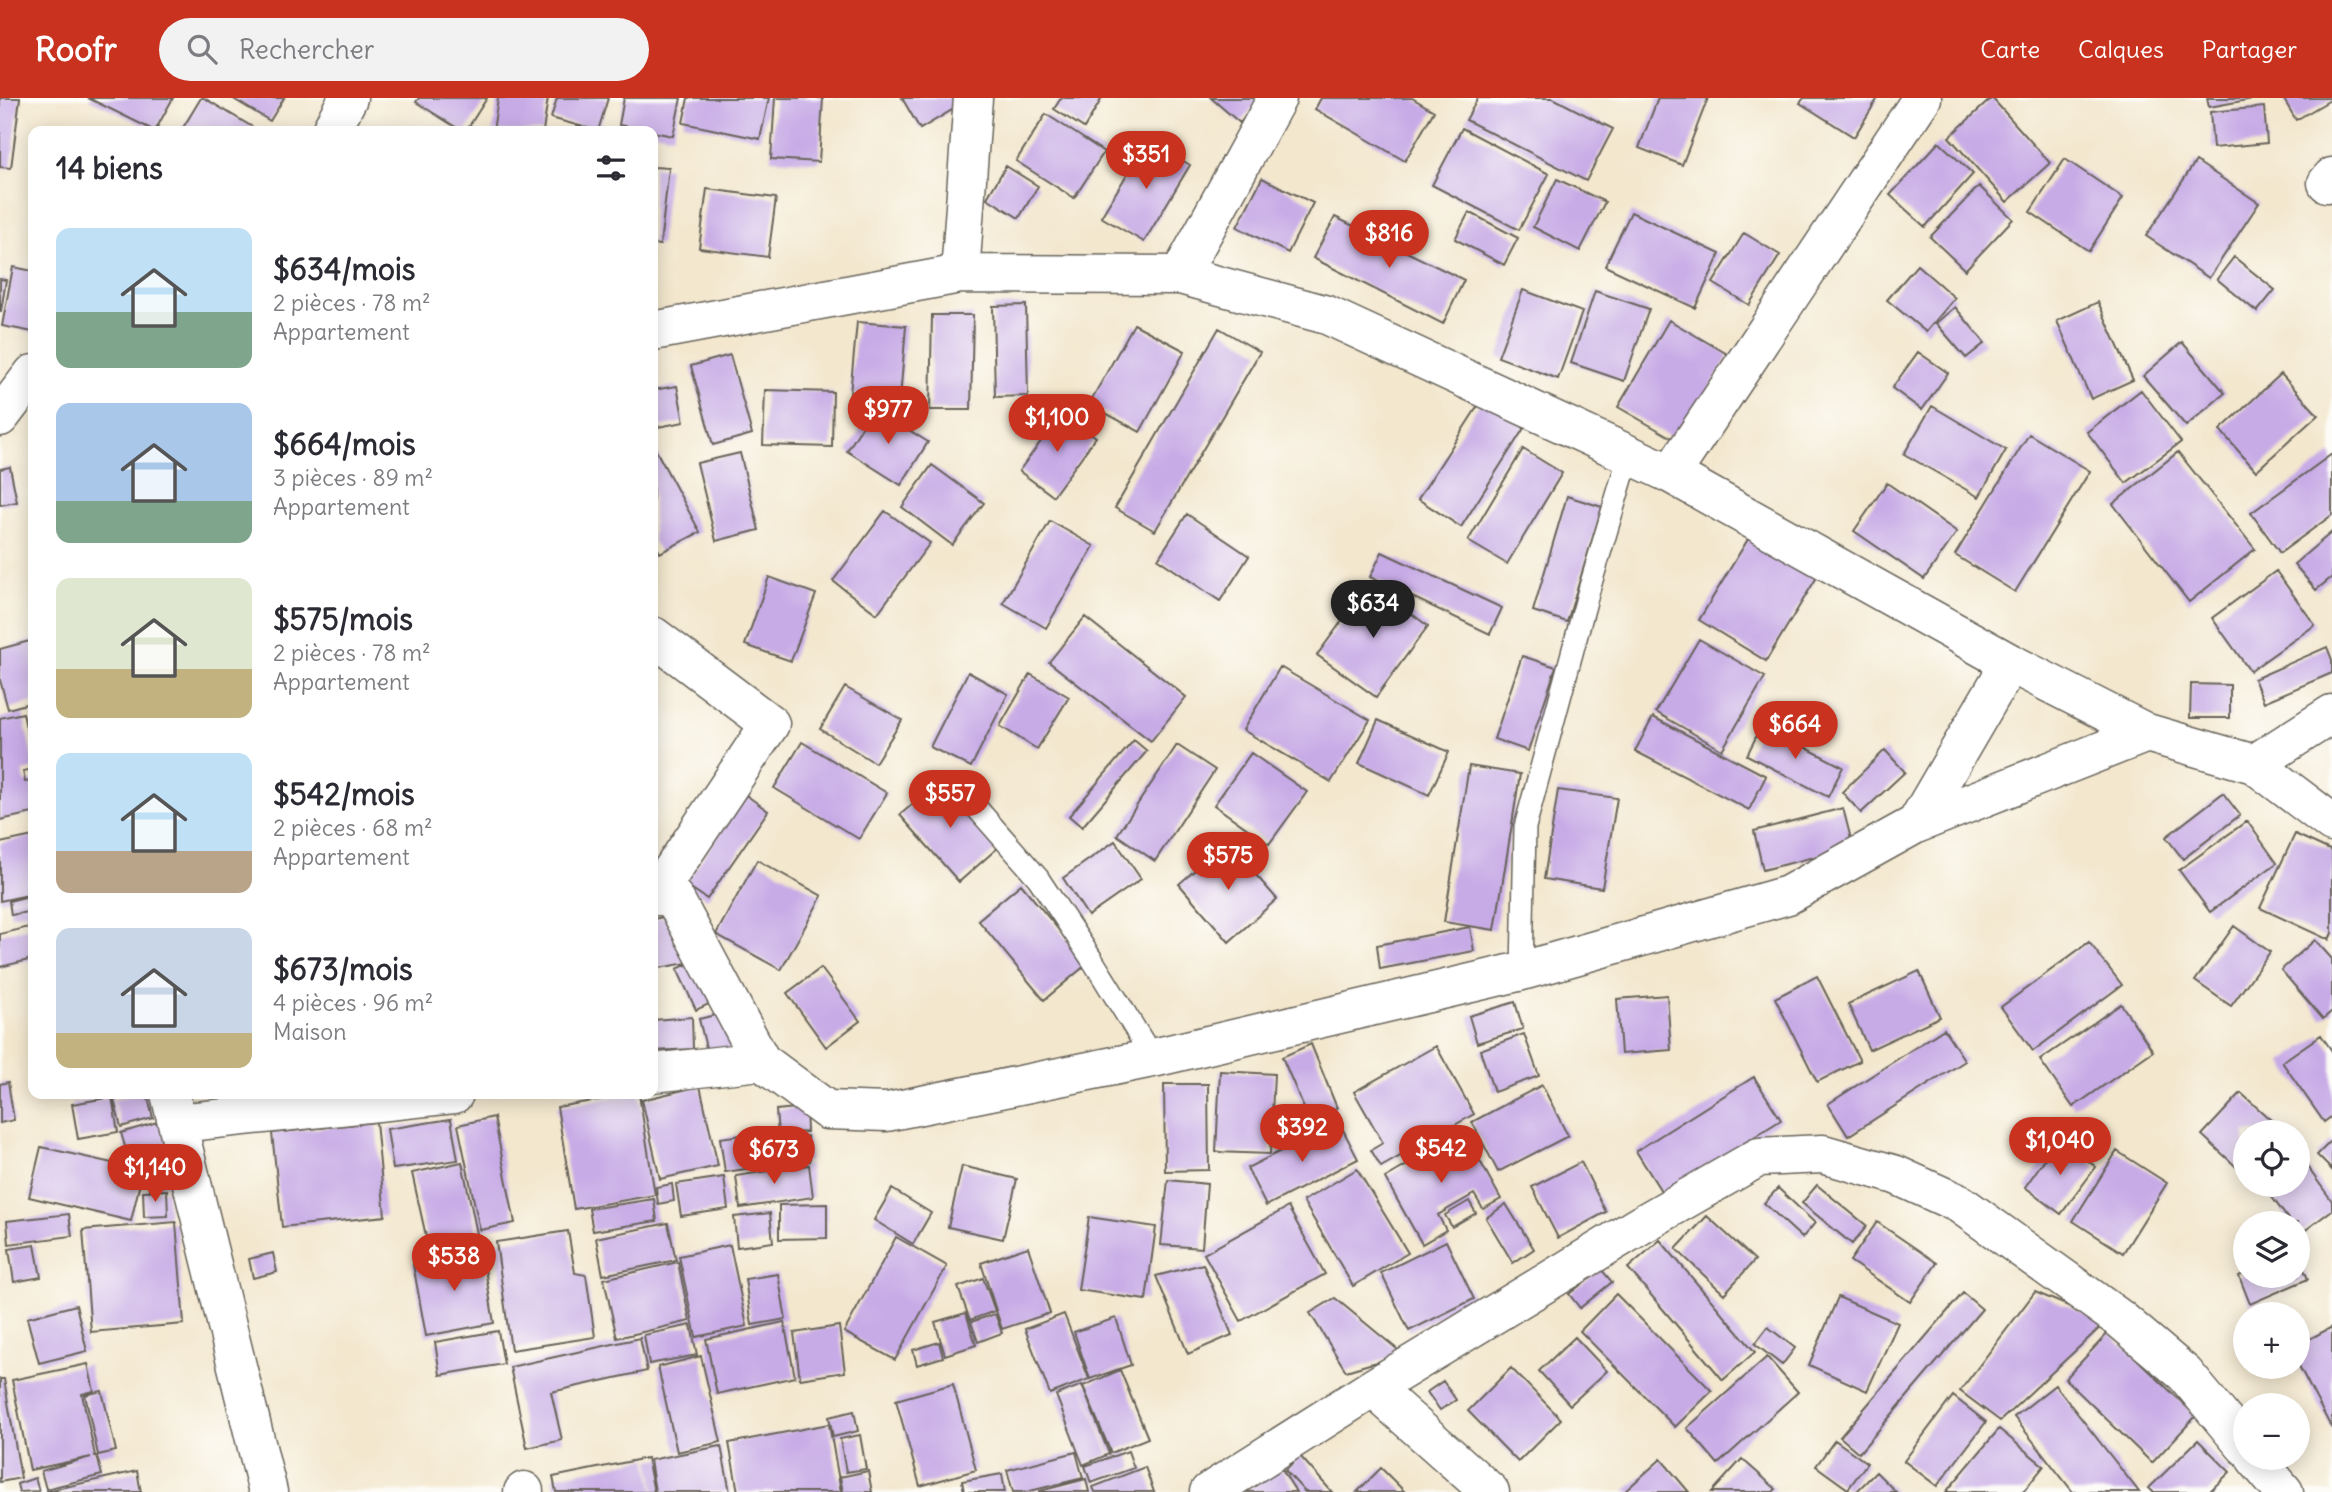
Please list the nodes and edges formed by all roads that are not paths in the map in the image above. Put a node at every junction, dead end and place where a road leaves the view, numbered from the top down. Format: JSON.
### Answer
{"nodes":[{"id":1,"x":348,"y":98,"type":"edge"},
{"id":2,"x":973,"y":98,"type":"edge"},
{"id":3,"x":1277,"y":98,"type":"edge"},
{"id":4,"x":1922,"y":98,"type":"edge"},
{"id":5,"x":334,"y":126,"type":"edge"},
{"id":6,"x":960,"y":274,"type":"junction"},
{"id":7,"x":1180,"y":275,"type":"junction"},
{"id":8,"x":658,"y":330,"type":"edge"},
{"id":9,"x":0,"y":368,"type":"edge"},
{"id":10,"x":28,"y":372,"type":"edge"},
{"id":11,"x":28,"y":380,"type":"edge"},
{"id":12,"x":0,"y":418,"type":"edge"},
{"id":13,"x":1629,"y":455,"type":"junction"},
{"id":14,"x":1671,"y":474,"type":"junction"},
{"id":15,"x":658,"y":640,"type":"edge"},
{"id":16,"x":2010,"y":663,"type":"junction"},
{"id":17,"x":2332,"y":714,"type":"edge"},
{"id":18,"x":2147,"y":733,"type":"junction"},
{"id":19,"x":2254,"y":764,"type":"junction"},
{"id":20,"x":967,"y":797,"type":"dead end"},
{"id":21,"x":2332,"y":823,"type":"edge"},
{"id":22,"x":1916,"y":824,"type":"junction"},
{"id":23,"x":658,"y":889,"type":"edge"},
{"id":24,"x":658,"y":896,"type":"edge"},
{"id":25,"x":1522,"y":971,"type":"junction"},
{"id":26,"x":1153,"y":1058,"type":"junction"},
{"id":27,"x":761,"y":1061,"type":"junction"},
{"id":28,"x":658,"y":1072,"type":"edge"},
{"id":29,"x":354,"y":1099,"type":"edge"},
{"id":30,"x":174,"y":1108,"type":"edge"},
{"id":31,"x":1373,"y":1388,"type":"junction"},
{"id":32,"x":2233,"y":1432,"type":"edge"},
{"id":33,"x":2265,"y":1470,"type":"edge"},
{"id":34,"x":268,"y":1492,"type":"edge"},
{"id":35,"x":1209,"y":1492,"type":"edge"},
{"id":36,"x":1490,"y":1492,"type":"edge"},
{"id":37,"x":2284,"y":1492,"type":"edge"}],
"edges":[{"from":1,"to":5,"type":"street"},
{"from":2,"to":6,"type":"street"},
{"from":3,"to":7,"type":"street"},
{"from":4,"to":14,"type":"street"},
{"from":6,"to":7,"type":"street"},
{"from":6,"to":8,"type":"street"},
{"from":7,"to":13,"type":"street"},
{"from":9,"to":10,"type":"street"},
{"from":11,"to":12,"type":"street"},
{"from":13,"to":14,"type":"street"},
{"from":13,"to":25,"type":"lane"},
{"from":14,"to":16,"type":"street"},
{"from":15,"to":23,"type":"street"},
{"from":16,"to":18,"type":"street"},
{"from":16,"to":22,"type":"street"},
{"from":17,"to":19,"type":"street"},
{"from":18,"to":19,"type":"street"},
{"from":18,"to":22,"type":"street"},
{"from":19,"to":21,"type":"street"},
{"from":20,"to":26,"type":"lane"},
{"from":22,"to":25,"type":"street"},
{"from":24,"to":27,"type":"street"},
{"from":25,"to":26,"type":"street"},
{"from":26,"to":27,"type":"street"},
{"from":27,"to":28,"type":"street"},
{"from":29,"to":30,"type":"street"},
{"from":30,"to":34,"type":"street"},
{"from":31,"to":32,"type":"street"},
{"from":31,"to":35,"type":"street"},
{"from":31,"to":36,"type":"street"},
{"from":33,"to":37,"type":"street"}]}
